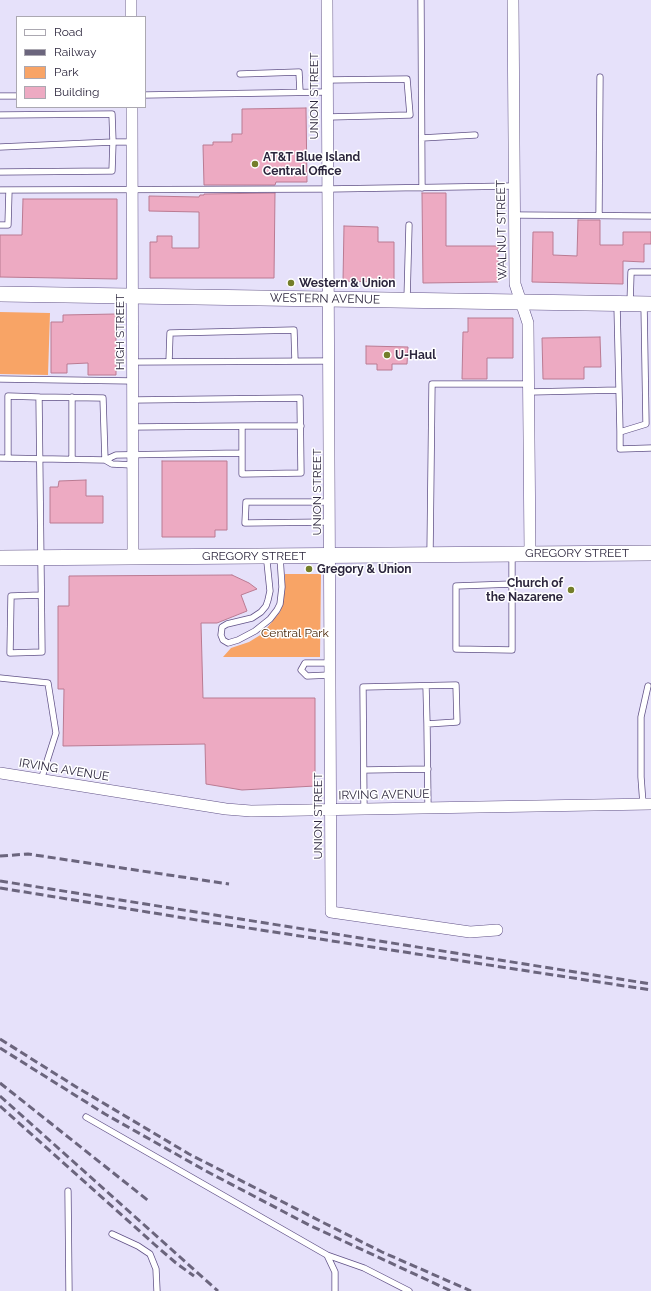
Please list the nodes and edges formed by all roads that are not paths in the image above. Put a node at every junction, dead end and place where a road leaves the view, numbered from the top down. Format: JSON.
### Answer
{"nodes":[{"id":1,"x":131,"y":0,"type":"edge"},
{"id":2,"x":327,"y":0,"type":"edge"},
{"id":3,"x":421,"y":0,"type":"edge"},
{"id":4,"x":513,"y":0,"type":"edge"},
{"id":5,"x":131,"y":16,"type":"edge"},
{"id":6,"x":240,"y":74,"type":"dead end"},
{"id":7,"x":600,"y":77,"type":"dead end"},
{"id":8,"x":327,"y":80,"type":"junction"},
{"id":9,"x":300,"y":92,"type":"junction"},
{"id":10,"x":327,"y":92,"type":"junction"},
{"id":11,"x":146,"y":95,"type":"edge"},
{"id":12,"x":0,"y":96,"type":"edge"},
{"id":13,"x":16,"y":96,"type":"edge"},
{"id":14,"x":132,"y":108,"type":"edge"},
{"id":15,"x":0,"y":115,"type":"edge"},
{"id":16,"x":328,"y":117,"type":"junction"},
{"id":17,"x":475,"y":136,"type":"dead end"},
{"id":18,"x":422,"y":138,"type":"junction"},
{"id":19,"x":113,"y":142,"type":"junction"},
{"id":20,"x":132,"y":142,"type":"junction"},
{"id":21,"x":0,"y":147,"type":"edge"},
{"id":22,"x":0,"y":172,"type":"edge"},
{"id":23,"x":514,"y":186,"type":"junction"},
{"id":24,"x":422,"y":188,"type":"junction"},
{"id":25,"x":328,"y":189,"type":"junction"},
{"id":26,"x":0,"y":190,"type":"edge"},
{"id":27,"x":9,"y":190,"type":"junction"},
{"id":28,"x":132,"y":191,"type":"junction"},
{"id":29,"x":514,"y":215,"type":"junction"},
{"id":30,"x":599,"y":215,"type":"junction"},
{"id":31,"x":651,"y":216,"type":"edge"},
{"id":32,"x":409,"y":225,"type":"dead end"},
{"id":33,"x":0,"y":226,"type":"edge"},
{"id":34,"x":651,"y":272,"type":"edge"},
{"id":35,"x":0,"y":294,"type":"edge"},
{"id":36,"x":133,"y":296,"type":"junction"},
{"id":37,"x":329,"y":299,"type":"junction"},
{"id":38,"x":407,"y":300,"type":"junction"},
{"id":39,"x":522,"y":302,"type":"junction"},
{"id":40,"x":636,"y":304,"type":"edge"},
{"id":41,"x":295,"y":361,"type":"junction"},
{"id":42,"x":329,"y":361,"type":"junction"},
{"id":43,"x":133,"y":362,"type":"junction"},
{"id":44,"x":169,"y":362,"type":"junction"},
{"id":45,"x":0,"y":379,"type":"edge"},
{"id":46,"x":133,"y":381,"type":"junction"},
{"id":47,"x":529,"y":388,"type":"junction"},
{"id":48,"x":619,"y":390,"type":"junction"},
{"id":49,"x":39,"y":397,"type":"junction"},
{"id":50,"x":72,"y":397,"type":"junction"},
{"id":51,"x":133,"y":400,"type":"junction"},
{"id":52,"x":242,"y":426,"type":"junction"},
{"id":53,"x":301,"y":426,"type":"junction"},
{"id":54,"x":133,"y":427,"type":"junction"},
{"id":55,"x":620,"y":432,"type":"junction"},
{"id":56,"x":651,"y":448,"type":"edge"},
{"id":57,"x":242,"y":453,"type":"junction"},
{"id":58,"x":0,"y":458,"type":"edge"},
{"id":59,"x":8,"y":458,"type":"junction"},
{"id":60,"x":40,"y":459,"type":"junction"},
{"id":61,"x":72,"y":459,"type":"junction"},
{"id":62,"x":105,"y":460,"type":"junction"},
{"id":63,"x":133,"y":460,"type":"junction"},
{"id":64,"x":330,"y":502,"type":"junction"},
{"id":65,"x":330,"y":522,"type":"junction"},
{"id":66,"x":651,"y":553,"type":"edge"},
{"id":67,"x":512,"y":554,"type":"junction"},
{"id":68,"x":530,"y":554,"type":"junction"},
{"id":69,"x":430,"y":555,"type":"junction"},
{"id":70,"x":264,"y":556,"type":"junction"},
{"id":71,"x":280,"y":556,"type":"junction"},
{"id":72,"x":330,"y":556,"type":"junction"},
{"id":73,"x":40,"y":557,"type":"junction"},
{"id":74,"x":133,"y":557,"type":"junction"},
{"id":75,"x":0,"y":558,"type":"edge"},
{"id":76,"x":512,"y":584,"type":"junction"},
{"id":77,"x":41,"y":595,"type":"junction"},
{"id":78,"x":330,"y":663,"type":"junction"},
{"id":79,"x":330,"y":675,"type":"junction"},
{"id":80,"x":0,"y":678,"type":"edge"},
{"id":81,"x":426,"y":686,"type":"junction"},
{"id":82,"x":648,"y":686,"type":"dead end"},
{"id":83,"x":427,"y":724,"type":"junction"},
{"id":84,"x":364,"y":770,"type":"junction"},
{"id":85,"x":428,"y":770,"type":"junction"},
{"id":86,"x":0,"y":773,"type":"edge"},
{"id":87,"x":41,"y":780,"type":"junction"},
{"id":88,"x":647,"y":804,"type":"edge"},
{"id":89,"x":428,"y":807,"type":"junction"},
{"id":90,"x":364,"y":808,"type":"junction"},
{"id":91,"x":331,"y":809,"type":"junction"},
{"id":92,"x":497,"y":930,"type":"dead end"},
{"id":93,"x":86,"y":1117,"type":"dead end"},
{"id":94,"x":68,"y":1191,"type":"dead end"},
{"id":95,"x":112,"y":1234,"type":"dead end"},
{"id":96,"x":327,"y":1255,"type":"junction"},
{"id":97,"x":69,"y":1291,"type":"edge"},
{"id":98,"x":157,"y":1291,"type":"edge"},
{"id":99,"x":335,"y":1291,"type":"edge"},
{"id":100,"x":409,"y":1291,"type":"edge"}],
"edges":[{"from":1,"to":5,"type":"street"},
{"from":2,"to":8,"type":"street","name":"UNION STREET"},
{"from":3,"to":18,"type":"lane"},
{"from":4,"to":23,"type":"street","name":"WALNUT STREET"},
{"from":6,"to":9,"type":"lane"},
{"from":7,"to":30,"type":"lane"},
{"from":8,"to":10,"type":"street","name":"UNION STREET"},
{"from":8,"to":16,"type":"lane"},
{"from":9,"to":10,"type":"lane"},
{"from":9,"to":11,"type":"lane"},
{"from":10,"to":16,"type":"street","name":"UNION STREET"},
{"from":12,"to":13,"type":"lane"},
{"from":14,"to":20,"type":"street","name":"HIGH STREET"},
{"from":15,"to":19,"type":"lane"},
{"from":16,"to":25,"type":"street","name":"UNION STREET"},
{"from":17,"to":18,"type":"lane"},
{"from":18,"to":24,"type":"lane"},
{"from":19,"to":20,"type":"lane"},
{"from":19,"to":21,"type":"lane"},
{"from":19,"to":22,"type":"lane"},
{"from":20,"to":28,"type":"street","name":"HIGH STREET"},
{"from":23,"to":24,"type":"lane"},
{"from":23,"to":29,"type":"street","name":"WALNUT STREET"},
{"from":24,"to":25,"type":"lane"},
{"from":25,"to":28,"type":"lane"},
{"from":25,"to":37,"type":"street","name":"UNION STREET"},
{"from":26,"to":27,"type":"lane"},
{"from":27,"to":28,"type":"lane"},
{"from":27,"to":33,"type":"lane"},
{"from":28,"to":36,"type":"street","name":"HIGH STREET"},
{"from":29,"to":30,"type":"lane"},
{"from":29,"to":39,"type":"street","name":"WALNUT STREET"},
{"from":30,"to":31,"type":"lane"},
{"from":32,"to":38,"type":"lane"},
{"from":34,"to":40,"type":"lane"},
{"from":35,"to":36,"type":"main road","name":"WESTERN AVENUE"},
{"from":36,"to":37,"type":"main road","name":"WESTERN AVENUE"},
{"from":36,"to":43,"type":"street","name":"HIGH STREET"},
{"from":37,"to":38,"type":"main road","name":"WESTERN AVENUE"},
{"from":37,"to":42,"type":"street","name":"UNION STREET"},
{"from":38,"to":39,"type":"main road","name":"WESTERN AVENUE"},
{"from":39,"to":40,"type":"main road","name":"WESTERN AVENUE"},
{"from":39,"to":47,"type":"street","name":"WALNUT STREET"},
{"from":40,"to":48,"type":"lane"},
{"from":40,"to":55,"type":"lane"},
{"from":41,"to":42,"type":"lane"},
{"from":41,"to":44,"type":"lane"},
{"from":41,"to":44,"type":"lane"},
{"from":42,"to":64,"type":"street","name":"UNION STREET"},
{"from":43,"to":44,"type":"lane"},
{"from":43,"to":46,"type":"street","name":"HIGH STREET"},
{"from":45,"to":46,"type":"lane"},
{"from":46,"to":51,"type":"street","name":"HIGH STREET"},
{"from":47,"to":48,"type":"lane"},
{"from":47,"to":68,"type":"street","name":"WALNUT STREET"},
{"from":47,"to":69,"type":"lane"},
{"from":48,"to":55,"type":"lane"},
{"from":49,"to":50,"type":"lane"},
{"from":49,"to":59,"type":"lane"},
{"from":49,"to":60,"type":"lane"},
{"from":50,"to":61,"type":"lane"},
{"from":50,"to":62,"type":"lane"},
{"from":51,"to":53,"type":"lane"},
{"from":51,"to":54,"type":"street","name":"HIGH STREET"},
{"from":52,"to":53,"type":"lane"},
{"from":52,"to":54,"type":"lane"},
{"from":52,"to":57,"type":"lane"},
{"from":53,"to":57,"type":"lane"},
{"from":54,"to":63,"type":"street","name":"HIGH STREET"},
{"from":55,"to":56,"type":"lane"},
{"from":57,"to":63,"type":"lane"},
{"from":58,"to":59,"type":"lane"},
{"from":59,"to":60,"type":"lane"},
{"from":60,"to":61,"type":"lane"},
{"from":60,"to":73,"type":"lane"},
{"from":61,"to":62,"type":"lane"},
{"from":62,"to":63,"type":"lane"},
{"from":62,"to":63,"type":"lane"},
{"from":63,"to":74,"type":"street","name":"HIGH STREET"},
{"from":64,"to":65,"type":"street","name":"UNION STREET"},
{"from":64,"to":65,"type":"lane"},
{"from":65,"to":72,"type":"street","name":"UNION STREET"},
{"from":66,"to":68,"type":"main road","name":"GREGORY STREET"},
{"from":67,"to":68,"type":"main road","name":"GREGORY STREET"},
{"from":67,"to":69,"type":"main road","name":"GREGORY STREET"},
{"from":67,"to":76,"type":"lane"},
{"from":69,"to":72,"type":"main road","name":"GREGORY STREET"},
{"from":70,"to":71,"type":"main road","name":"GREGORY STREET"},
{"from":70,"to":71,"type":"lane"},
{"from":70,"to":74,"type":"main road","name":"GREGORY STREET"},
{"from":71,"to":72,"type":"main road","name":"GREGORY STREET"},
{"from":72,"to":78,"type":"street","name":"UNION STREET"},
{"from":73,"to":74,"type":"main road","name":"GREGORY STREET"},
{"from":73,"to":75,"type":"main road","name":"GREGORY STREET"},
{"from":73,"to":77,"type":"lane"},
{"from":76,"to":76,"type":"lane"},
{"from":77,"to":77,"type":"lane"},
{"from":78,"to":79,"type":"street","name":"UNION STREET"},
{"from":78,"to":79,"type":"lane"},
{"from":79,"to":91,"type":"street","name":"UNION STREET"},
{"from":80,"to":87,"type":"lane"},
{"from":81,"to":83,"type":"lane"},
{"from":81,"to":83,"type":"lane"},
{"from":81,"to":84,"type":"lane"},
{"from":82,"to":88,"type":"lane"},
{"from":83,"to":85,"type":"lane"},
{"from":84,"to":85,"type":"lane"},
{"from":84,"to":90,"type":"lane"},
{"from":85,"to":89,"type":"lane"},
{"from":86,"to":87,"type":"street","name":"IRVING AVENUE"},
{"from":87,"to":91,"type":"street","name":"IRVING AVENUE"},
{"from":88,"to":89,"type":"street","name":"IRVING AVENUE"},
{"from":89,"to":90,"type":"street","name":"IRVING AVENUE"},
{"from":90,"to":91,"type":"street","name":"IRVING AVENUE"},
{"from":91,"to":92,"type":"street","name":"UNION STREET"},
{"from":93,"to":96,"type":"lane"},
{"from":94,"to":97,"type":"lane"},
{"from":95,"to":98,"type":"lane"},
{"from":96,"to":99,"type":"lane"},
{"from":96,"to":100,"type":"lane"}]}
